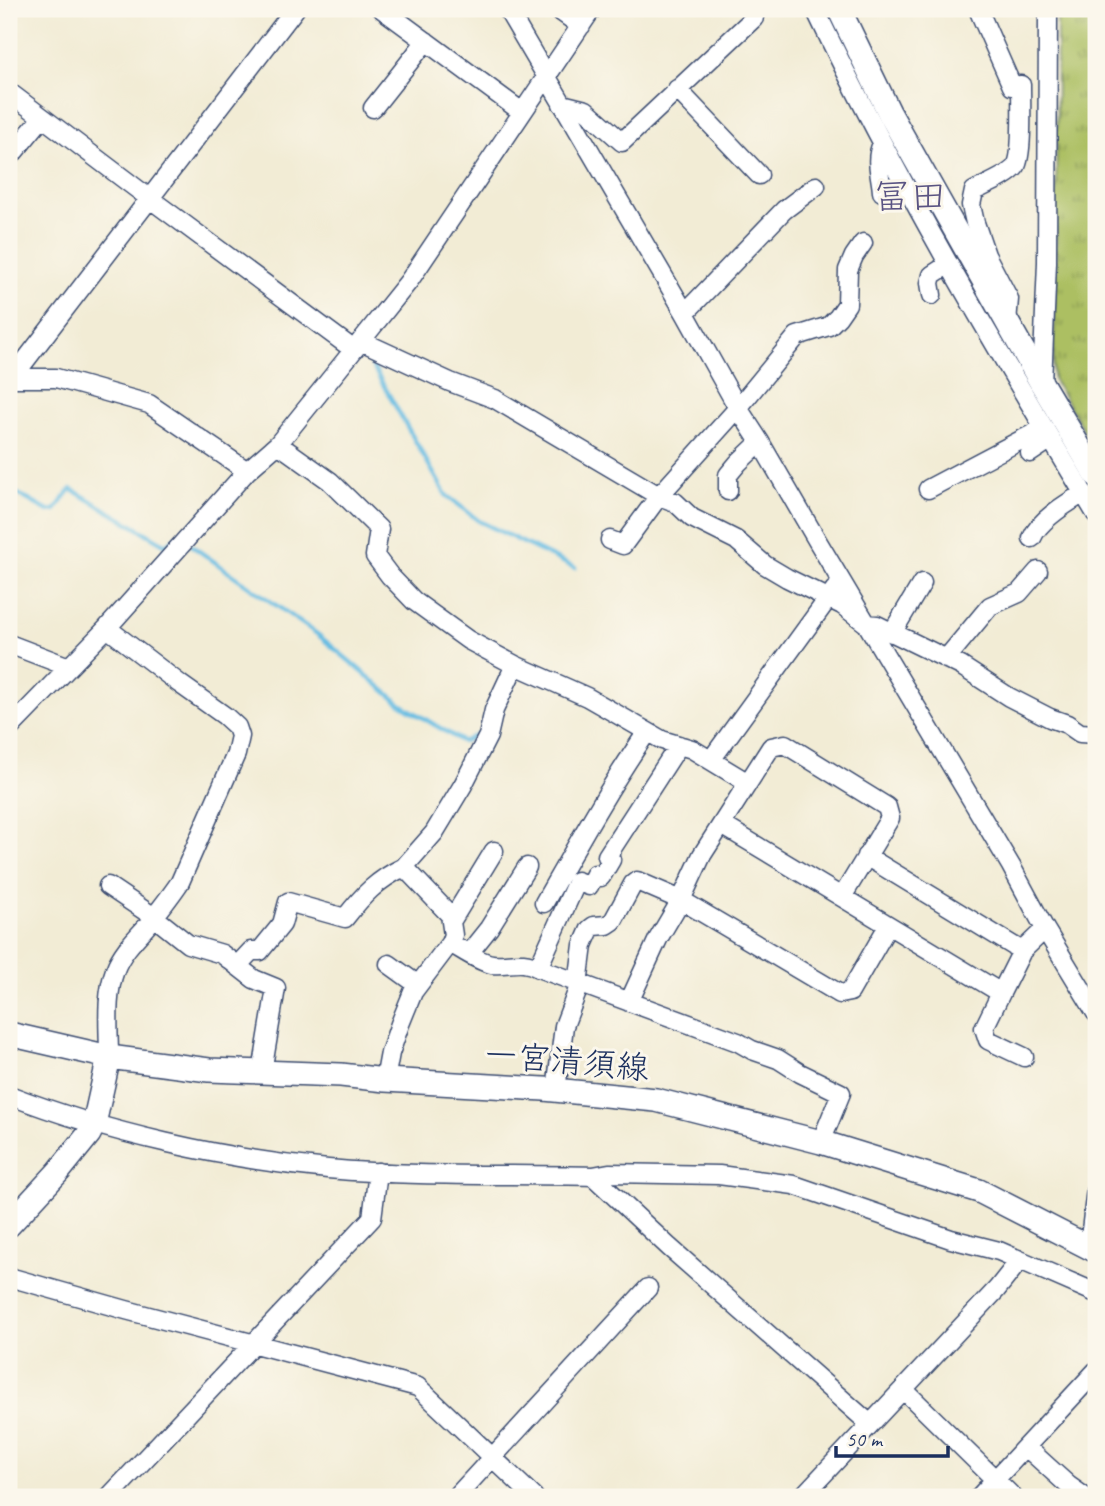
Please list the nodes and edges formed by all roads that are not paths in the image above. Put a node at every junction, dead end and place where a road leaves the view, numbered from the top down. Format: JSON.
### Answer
{"nodes":[{"id":1,"x":295,"y":9,"type":"edge"},
{"id":2,"x":382,"y":9,"type":"edge"},
{"id":3,"x":557,"y":9,"type":"edge"},
{"id":4,"x":592,"y":9,"type":"edge"},
{"id":5,"x":815,"y":9,"type":"edge"},
{"id":6,"x":978,"y":9,"type":"edge"},
{"id":7,"x":1048,"y":9,"type":"edge"},
{"id":8,"x":512,"y":11,"type":"edge"},
{"id":9,"x":846,"y":15,"type":"edge"},
{"id":10,"x":754,"y":18,"type":"dead end"},
{"id":11,"x":581,"y":26,"type":"junction"},
{"id":12,"x":426,"y":41,"type":"junction"},
{"id":13,"x":547,"y":77,"type":"junction"},
{"id":14,"x":677,"y":89,"type":"junction"},
{"id":15,"x":9,"y":92,"type":"edge"},
{"id":16,"x":562,"y":104,"type":"junction"},
{"id":17,"x":373,"y":108,"type":"dead end"},
{"id":18,"x":522,"y":112,"type":"junction"},
{"id":19,"x":42,"y":118,"type":"junction"},
{"id":20,"x":882,"y":144,"type":"junction"},
{"id":21,"x":9,"y":158,"type":"edge"},
{"id":22,"x":759,"y":175,"type":"dead end"},
{"id":23,"x":816,"y":186,"type":"dead end"},
{"id":24,"x":881,"y":192,"type":"dead end"},
{"id":25,"x":149,"y":198,"type":"junction"},
{"id":26,"x":863,"y":243,"type":"dead end"},
{"id":27,"x":949,"y":264,"type":"junction"},
{"id":28,"x":932,"y":295,"type":"dead end"},
{"id":29,"x":685,"y":313,"type":"junction"},
{"id":30,"x":1007,"y":322,"type":"junction"},
{"id":31,"x":358,"y":346,"type":"junction"},
{"id":32,"x":10,"y":378,"type":"edge"},
{"id":33,"x":1042,"y":384,"type":"junction"},
{"id":34,"x":738,"y":408,"type":"junction"},
{"id":35,"x":1048,"y":433,"type":"junction"},
{"id":36,"x":760,"y":442,"type":"junction"},
{"id":37,"x":278,"y":444,"type":"junction"},
{"id":38,"x":1030,"y":453,"type":"dead end"},
{"id":39,"x":247,"y":471,"type":"junction"},
{"id":40,"x":1090,"y":484,"type":"edge"},
{"id":41,"x":928,"y":489,"type":"dead end"},
{"id":42,"x":729,"y":491,"type":"dead end"},
{"id":43,"x":660,"y":496,"type":"junction"},
{"id":44,"x":1096,"y":514,"type":"edge"},
{"id":45,"x":1032,"y":538,"type":"dead end"},
{"id":46,"x":610,"y":540,"type":"dead end"},
{"id":47,"x":1038,"y":571,"type":"dead end"},
{"id":48,"x":841,"y":580,"type":"junction"},
{"id":49,"x":922,"y":583,"type":"dead end"},
{"id":50,"x":828,"y":598,"type":"junction"},
{"id":51,"x":867,"y":624,"type":"junction"},
{"id":52,"x":107,"y":628,"type":"junction"},
{"id":53,"x":892,"y":633,"type":"junction"},
{"id":54,"x":9,"y":644,"type":"edge"},
{"id":55,"x":946,"y":659,"type":"junction"},
{"id":56,"x":515,"y":665,"type":"junction"},
{"id":57,"x":69,"y":667,"type":"junction"},
{"id":58,"x":9,"y":729,"type":"edge"},
{"id":59,"x":647,"y":732,"type":"junction"},
{"id":60,"x":1096,"y":734,"type":"edge"},
{"id":61,"x":679,"y":745,"type":"junction"},
{"id":62,"x":711,"y":760,"type":"junction"},
{"id":63,"x":748,"y":783,"type":"junction"},
{"id":64,"x":722,"y":825,"type":"junction"},
{"id":65,"x":494,"y":851,"type":"dead end"},
{"id":66,"x":866,"y":856,"type":"junction"},
{"id":67,"x":404,"y":867,"type":"junction"},
{"id":68,"x":527,"y":867,"type":"dead end"},
{"id":69,"x":108,"y":886,"type":"dead end"},
{"id":70,"x":842,"y":897,"type":"junction"},
{"id":71,"x":681,"y":900,"type":"junction"},
{"id":72,"x":544,"y":903,"type":"dead end"},
{"id":73,"x":154,"y":917,"type":"junction"},
{"id":74,"x":452,"y":920,"type":"junction"},
{"id":75,"x":888,"y":926,"type":"junction"},
{"id":76,"x":1045,"y":929,"type":"junction"},
{"id":77,"x":450,"y":943,"type":"junction"},
{"id":78,"x":1022,"y":951,"type":"junction"},
{"id":79,"x":469,"y":953,"type":"junction"},
{"id":80,"x":389,"y":964,"type":"dead end"},
{"id":81,"x":237,"y":966,"type":"junction"},
{"id":82,"x":538,"y":968,"type":"junction"},
{"id":83,"x":579,"y":982,"type":"junction"},
{"id":84,"x":418,"y":985,"type":"junction"},
{"id":85,"x":1001,"y":993,"type":"junction"},
{"id":86,"x":629,"y":1002,"type":"junction"},
{"id":87,"x":1096,"y":1013,"type":"edge"},
{"id":88,"x":9,"y":1034,"type":"edge"},
{"id":89,"x":109,"y":1056,"type":"junction"},
{"id":90,"x":1024,"y":1056,"type":"dead end"},
{"id":91,"x":262,"y":1072,"type":"junction"},
{"id":92,"x":385,"y":1080,"type":"junction"},
{"id":93,"x":556,"y":1090,"type":"junction"},
{"id":94,"x":9,"y":1095,"type":"edge"},
{"id":95,"x":94,"y":1124,"type":"junction"},
{"id":96,"x":821,"y":1142,"type":"junction"},
{"id":97,"x":378,"y":1172,"type":"junction"},
{"id":98,"x":593,"y":1176,"type":"junction"},
{"id":99,"x":1096,"y":1189,"type":"edge"},
{"id":100,"x":9,"y":1225,"type":"edge"},
{"id":101,"x":1092,"y":1249,"type":"edge"},
{"id":102,"x":1018,"y":1259,"type":"junction"},
{"id":103,"x":9,"y":1277,"type":"edge"},
{"id":104,"x":648,"y":1287,"type":"dead end"},
{"id":105,"x":1096,"y":1293,"type":"edge"},
{"id":106,"x":254,"y":1343,"type":"junction"},
{"id":107,"x":1096,"y":1371,"type":"edge"},
{"id":108,"x":903,"y":1389,"type":"junction"},
{"id":109,"x":870,"y":1424,"type":"junction"},
{"id":110,"x":1026,"y":1447,"type":"junction"},
{"id":111,"x":492,"y":1458,"type":"junction"},
{"id":112,"x":995,"y":1479,"type":"junction"},
{"id":113,"x":108,"y":1497,"type":"edge"},
{"id":114,"x":456,"y":1497,"type":"edge"},
{"id":115,"x":534,"y":1497,"type":"edge"},
{"id":116,"x":802,"y":1497,"type":"edge"},
{"id":117,"x":979,"y":1497,"type":"edge"},
{"id":118,"x":1013,"y":1497,"type":"edge"},
{"id":119,"x":1085,"y":1497,"type":"edge"}],
"edges":[{"from":1,"to":25,"type":"street"},
{"from":2,"to":12,"type":"street"},
{"from":3,"to":11,"type":"street"},
{"from":4,"to":11,"type":"street"},
{"from":5,"to":20,"type":"street"},
{"from":6,"to":30,"type":"street"},
{"from":7,"to":33,"type":"street"},
{"from":8,"to":13,"type":"street"},
{"from":9,"to":30,"type":"main road"},
{"from":10,"to":14,"type":"street"},
{"from":11,"to":13,"type":"street"},
{"from":12,"to":17,"type":"street"},
{"from":12,"to":18,"type":"street"},
{"from":13,"to":16,"type":"street"},
{"from":13,"to":18,"type":"street"},
{"from":14,"to":16,"type":"street"},
{"from":14,"to":22,"type":"street"},
{"from":15,"to":19,"type":"street"},
{"from":16,"to":29,"type":"street"},
{"from":18,"to":31,"type":"street"},
{"from":19,"to":21,"type":"street"},
{"from":19,"to":25,"type":"street"},
{"from":20,"to":24,"type":"street"},
{"from":20,"to":27,"type":"street"},
{"from":23,"to":29,"type":"street"},
{"from":25,"to":31,"type":"street"},
{"from":25,"to":32,"type":"street"},
{"from":26,"to":34,"type":"street"},
{"from":27,"to":28,"type":"street"},
{"from":27,"to":35,"type":"street"},
{"from":29,"to":34,"type":"street"},
{"from":30,"to":33,"type":"main road"},
{"from":31,"to":37,"type":"street"},
{"from":31,"to":43,"type":"street"},
{"from":32,"to":39,"type":"street"},
{"from":33,"to":40,"type":"main road"},
{"from":34,"to":36,"type":"street"},
{"from":34,"to":43,"type":"street"},
{"from":35,"to":38,"type":"street"},
{"from":35,"to":40,"type":"street"},
{"from":35,"to":41,"type":"street"},
{"from":36,"to":42,"type":"street"},
{"from":36,"to":48,"type":"street"},
{"from":37,"to":39,"type":"street"},
{"from":37,"to":56,"type":"street"},
{"from":39,"to":52,"type":"street"},
{"from":40,"to":44,"type":"street"},
{"from":40,"to":45,"type":"street"},
{"from":43,"to":46,"type":"street"},
{"from":43,"to":50,"type":"street"},
{"from":47,"to":55,"type":"street"},
{"from":48,"to":50,"type":"street"},
{"from":48,"to":51,"type":"street"},
{"from":49,"to":53,"type":"street"},
{"from":50,"to":51,"type":"street"},
{"from":50,"to":62,"type":"street"},
{"from":51,"to":53,"type":"street"},
{"from":51,"to":76,"type":"street"},
{"from":52,"to":57,"type":"street"},
{"from":52,"to":73,"type":"street"},
{"from":53,"to":55,"type":"street"},
{"from":54,"to":57,"type":"street"},
{"from":55,"to":60,"type":"street"},
{"from":56,"to":59,"type":"street"},
{"from":56,"to":67,"type":"street"},
{"from":57,"to":58,"type":"street"},
{"from":59,"to":61,"type":"street"},
{"from":59,"to":72,"type":"street"},
{"from":61,"to":62,"type":"street"},
{"from":61,"to":82,"type":"street"},
{"from":62,"to":63,"type":"street"},
{"from":63,"to":64,"type":"street"},
{"from":63,"to":66,"type":"street"},
{"from":64,"to":70,"type":"street"},
{"from":64,"to":71,"type":"street"},
{"from":65,"to":74,"type":"street"},
{"from":66,"to":70,"type":"street"},
{"from":66,"to":78,"type":"street"},
{"from":67,"to":74,"type":"street"},
{"from":67,"to":81,"type":"street"},
{"from":68,"to":79,"type":"street"},
{"from":69,"to":73,"type":"street"},
{"from":70,"to":75,"type":"street"},
{"from":71,"to":75,"type":"street"},
{"from":71,"to":83,"type":"street"},
{"from":71,"to":86,"type":"street"},
{"from":73,"to":81,"type":"street"},
{"from":73,"to":89,"type":"street"},
{"from":74,"to":77,"type":"street"},
{"from":75,"to":85,"type":"street"},
{"from":76,"to":78,"type":"street"},
{"from":76,"to":87,"type":"street"},
{"from":77,"to":79,"type":"street"},
{"from":77,"to":84,"type":"street"},
{"from":78,"to":85,"type":"street"},
{"from":79,"to":82,"type":"street"},
{"from":80,"to":84,"type":"street"},
{"from":81,"to":91,"type":"street"},
{"from":82,"to":83,"type":"street"},
{"from":83,"to":86,"type":"street"},
{"from":83,"to":93,"type":"street"},
{"from":84,"to":92,"type":"street"},
{"from":85,"to":90,"type":"street"},
{"from":86,"to":96,"type":"street"},
{"from":88,"to":89,"type":"main road","name":"一宮清須線"},
{"from":89,"to":91,"type":"main road","name":"一宮清須線"},
{"from":89,"to":95,"type":"main road"},
{"from":91,"to":92,"type":"main road","name":"一宮清須線"},
{"from":92,"to":93,"type":"main road","name":"一宮清須線"},
{"from":93,"to":96,"type":"main road","name":"一宮清須線"},
{"from":94,"to":95,"type":"street"},
{"from":95,"to":97,"type":"street"},
{"from":95,"to":100,"type":"main road"},
{"from":96,"to":101,"type":"main road","name":"一宮清須線"},
{"from":97,"to":98,"type":"street"},
{"from":97,"to":106,"type":"street"},
{"from":98,"to":102,"type":"street"},
{"from":98,"to":109,"type":"street"},
{"from":99,"to":101,"type":"street"},
{"from":102,"to":105,"type":"street"},
{"from":102,"to":108,"type":"street"},
{"from":103,"to":106,"type":"street"},
{"from":104,"to":111,"type":"street"},
{"from":106,"to":111,"type":"street"},
{"from":106,"to":113,"type":"street"},
{"from":107,"to":110,"type":"street"},
{"from":108,"to":109,"type":"street"},
{"from":108,"to":112,"type":"street"},
{"from":109,"to":116,"type":"street"},
{"from":110,"to":112,"type":"street"},
{"from":110,"to":119,"type":"street"},
{"from":111,"to":114,"type":"street"},
{"from":111,"to":115,"type":"street"},
{"from":112,"to":117,"type":"street"},
{"from":112,"to":118,"type":"street"}]}
